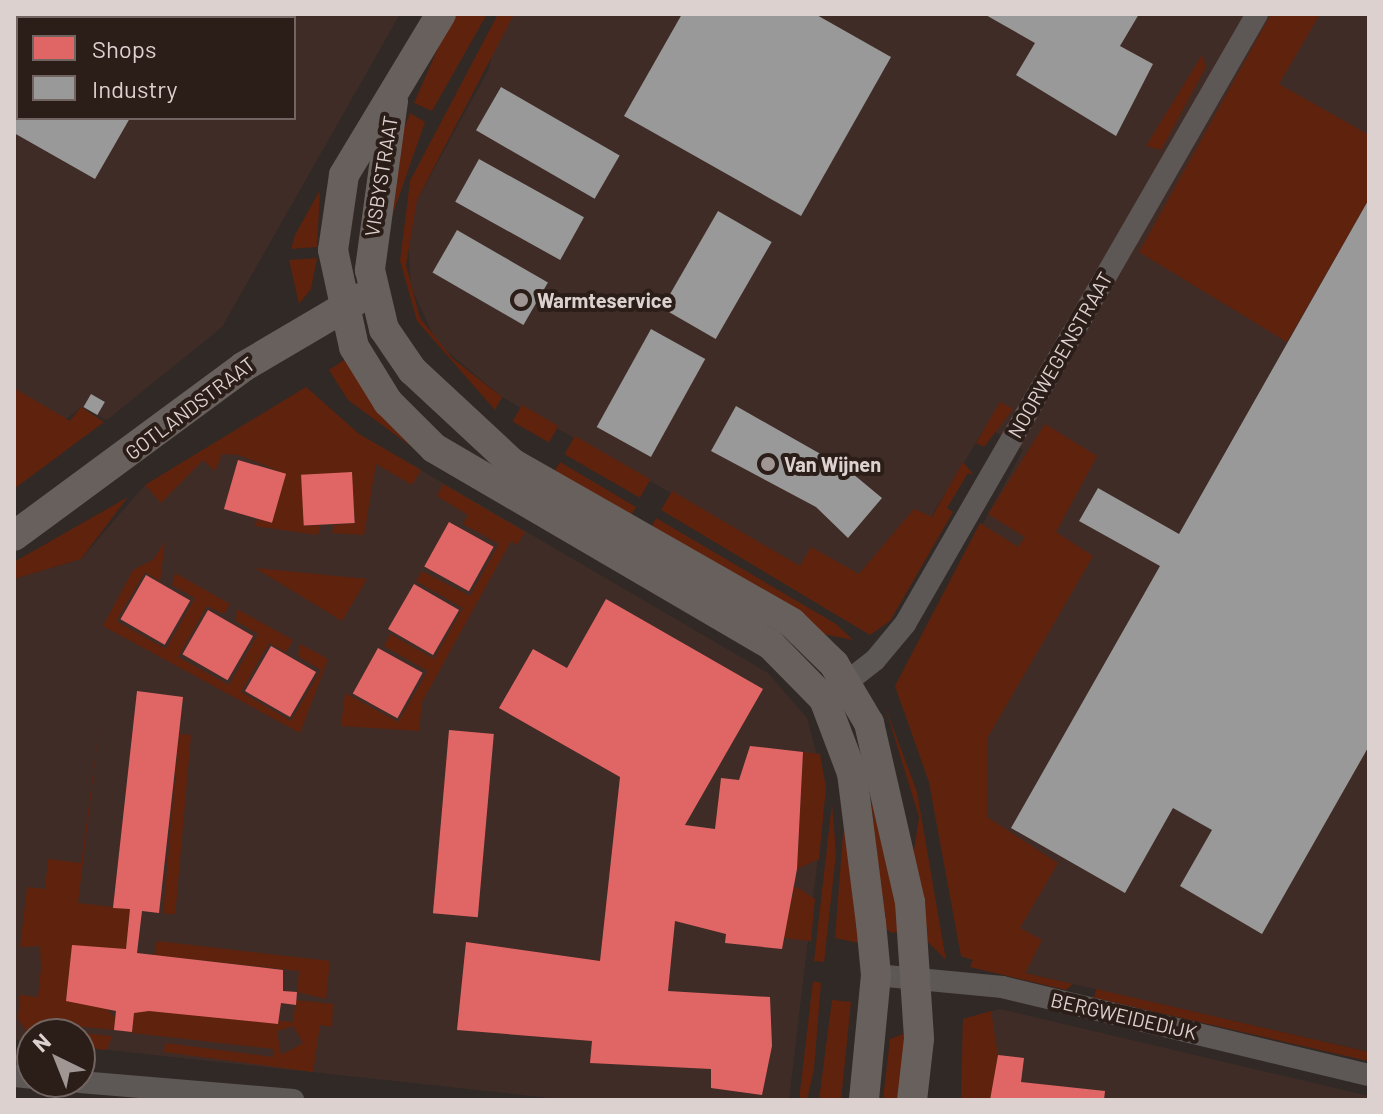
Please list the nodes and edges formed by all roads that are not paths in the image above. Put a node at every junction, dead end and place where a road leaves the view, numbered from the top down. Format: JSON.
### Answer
{"nodes":[{"id":1,"x":441,"y":14,"type":"edge"},
{"id":2,"x":1257,"y":14,"type":"edge"},
{"id":3,"x":393,"y":101,"type":"junction"},
{"id":4,"x":373,"y":293,"type":"junction"},
{"id":5,"x":342,"y":306,"type":"junction"},
{"id":6,"x":14,"y":536,"type":"edge"},
{"id":7,"x":836,"y":691,"type":"junction"},
{"id":8,"x":876,"y":975,"type":"junction"},
{"id":9,"x":918,"y":980,"type":"junction"},
{"id":10,"x":1369,"y":1075,"type":"edge"},
{"id":11,"x":96,"y":1083,"type":"edge"},
{"id":12,"x":293,"y":1100,"type":"edge"},
{"id":13,"x":864,"y":1100,"type":"edge"},
{"id":14,"x":912,"y":1100,"type":"edge"}],
"edges":[{"from":1,"to":3,"type":"street"},
{"from":2,"to":7,"type":"street","name":"NOORWEGENSTRAAT"},
{"from":3,"to":4,"type":"street","name":"VISBYSTRAAT"},
{"from":3,"to":5,"type":"street","name":"VISBYSTRAAT"},
{"from":4,"to":5,"type":"street","name":"GOTLANDSTRAAT"},
{"from":4,"to":7,"type":"street","name":"VISBYSTRAAT"},
{"from":5,"to":6,"type":"street","name":"GOTLANDSTRAAT"},
{"from":5,"to":7,"type":"street","name":"VISBYSTRAAT"},
{"from":7,"to":8,"type":"street"},
{"from":7,"to":9,"type":"street"},
{"from":8,"to":9,"type":"street","name":"BERGWEIDEDIJK"},
{"from":8,"to":13,"type":"street"},
{"from":9,"to":10,"type":"street","name":"BERGWEIDEDIJK"},
{"from":9,"to":14,"type":"street"},
{"from":11,"to":12,"type":"street"}]}
